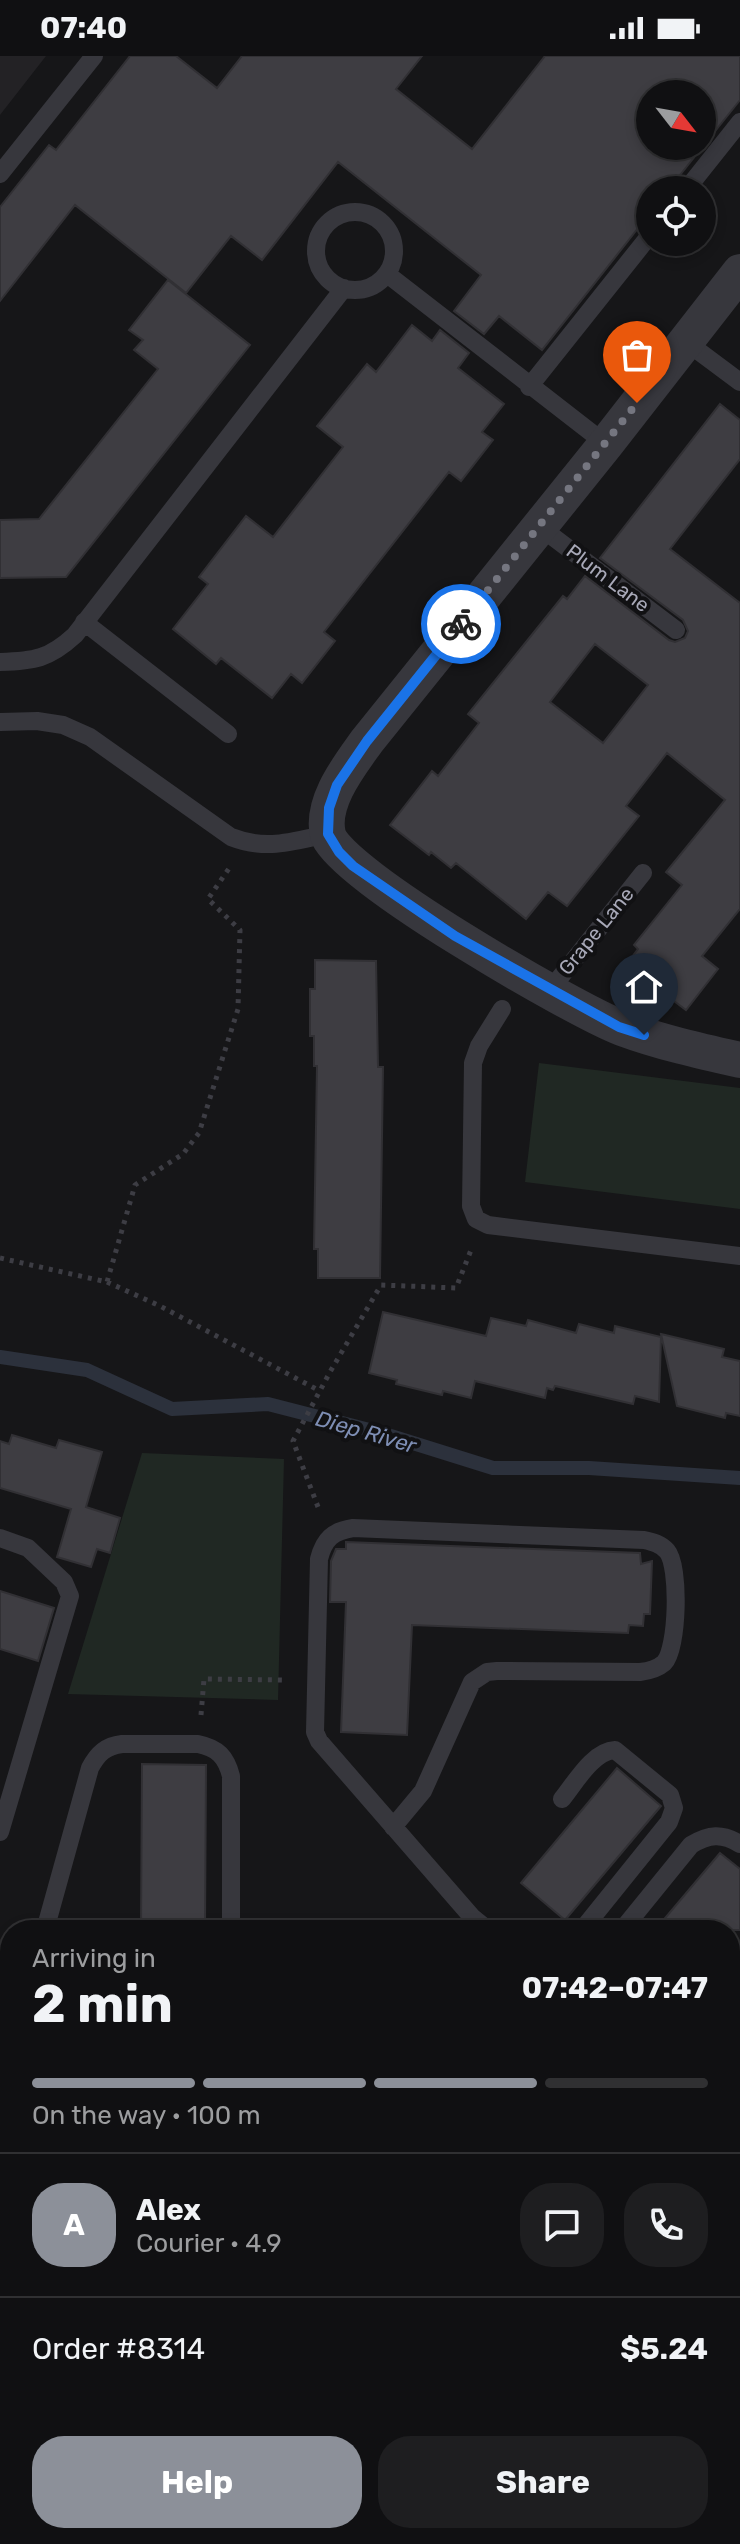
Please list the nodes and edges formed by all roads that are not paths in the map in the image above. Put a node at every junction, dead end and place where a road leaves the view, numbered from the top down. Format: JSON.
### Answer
{"nodes":[{"id":1,"x":94,"y":56,"type":"edge"},
{"id":2,"x":740,"y":122,"type":"edge"},
{"id":3,"x":0,"y":174,"type":"edge"},
{"id":4,"x":697,"y":176,"type":"edge"},
{"id":5,"x":636,"y":253,"type":"edge"},
{"id":6,"x":740,"y":272,"type":"edge"},
{"id":7,"x":387,"y":274,"type":"junction"},
{"id":8,"x":344,"y":288,"type":"junction"},
{"id":9,"x":685,"y":341,"type":"junction"},
{"id":10,"x":740,"y":382,"type":"edge"},
{"id":11,"x":529,"y":387,"type":"junction"},
{"id":12,"x":606,"y":444,"type":"junction"},
{"id":13,"x":540,"y":527,"type":"junction"},
{"id":14,"x":84,"y":622,"type":"junction"},
{"id":15,"x":676,"y":630,"type":"dead end"},
{"id":16,"x":0,"y":662,"type":"edge"},
{"id":17,"x":0,"y":722,"type":"edge"},
{"id":18,"x":228,"y":734,"type":"dead end"},
{"id":19,"x":328,"y":834,"type":"junction"},
{"id":20,"x":643,"y":873,"type":"dead end"},
{"id":21,"x":550,"y":990,"type":"junction"},
{"id":22,"x":502,"y":1009,"type":"dead end"},
{"id":23,"x":740,"y":1060,"type":"edge"},
{"id":24,"x":740,"y":1256,"type":"edge"},
{"id":25,"x":0,"y":1538,"type":"edge"},
{"id":26,"x":562,"y":1799,"type":"dead end"},
{"id":27,"x":393,"y":1827,"type":"junction"},
{"id":28,"x":0,"y":1832,"type":"edge"},
{"id":29,"x":740,"y":1844,"type":"edge"},
{"id":30,"x":48,"y":1920,"type":"edge"},
{"id":31,"x":231,"y":1920,"type":"edge"},
{"id":32,"x":476,"y":1920,"type":"edge"},
{"id":33,"x":590,"y":1920,"type":"edge"},
{"id":34,"x":630,"y":1920,"type":"edge"}],
"edges":[{"from":1,"to":3,"type":"lane"},
{"from":2,"to":4,"type":"lane"},
{"from":5,"to":11,"type":"lane"},
{"from":6,"to":9,"type":"street"},
{"from":7,"to":8,"type":"lane"},
{"from":7,"to":8,"type":"lane"},
{"from":7,"to":11,"type":"lane"},
{"from":8,"to":14,"type":"lane"},
{"from":9,"to":10,"type":"lane"},
{"from":9,"to":12,"type":"street"},
{"from":11,"to":12,"type":"lane"},
{"from":12,"to":13,"type":"street"},
{"from":13,"to":15,"type":"lane","name":"Plum Lane"},
{"from":13,"to":19,"type":"street"},
{"from":14,"to":16,"type":"lane"},
{"from":14,"to":18,"type":"lane"},
{"from":17,"to":19,"type":"lane"},
{"from":19,"to":21,"type":"street"},
{"from":20,"to":21,"type":"lane","name":"Grape Lane"},
{"from":21,"to":23,"type":"street"},
{"from":22,"to":24,"type":"lane"},
{"from":25,"to":28,"type":"lane"},
{"from":26,"to":33,"type":"lane"},
{"from":27,"to":27,"type":"lane"},
{"from":27,"to":32,"type":"lane"},
{"from":29,"to":34,"type":"lane"},
{"from":30,"to":31,"type":"lane"}]}
